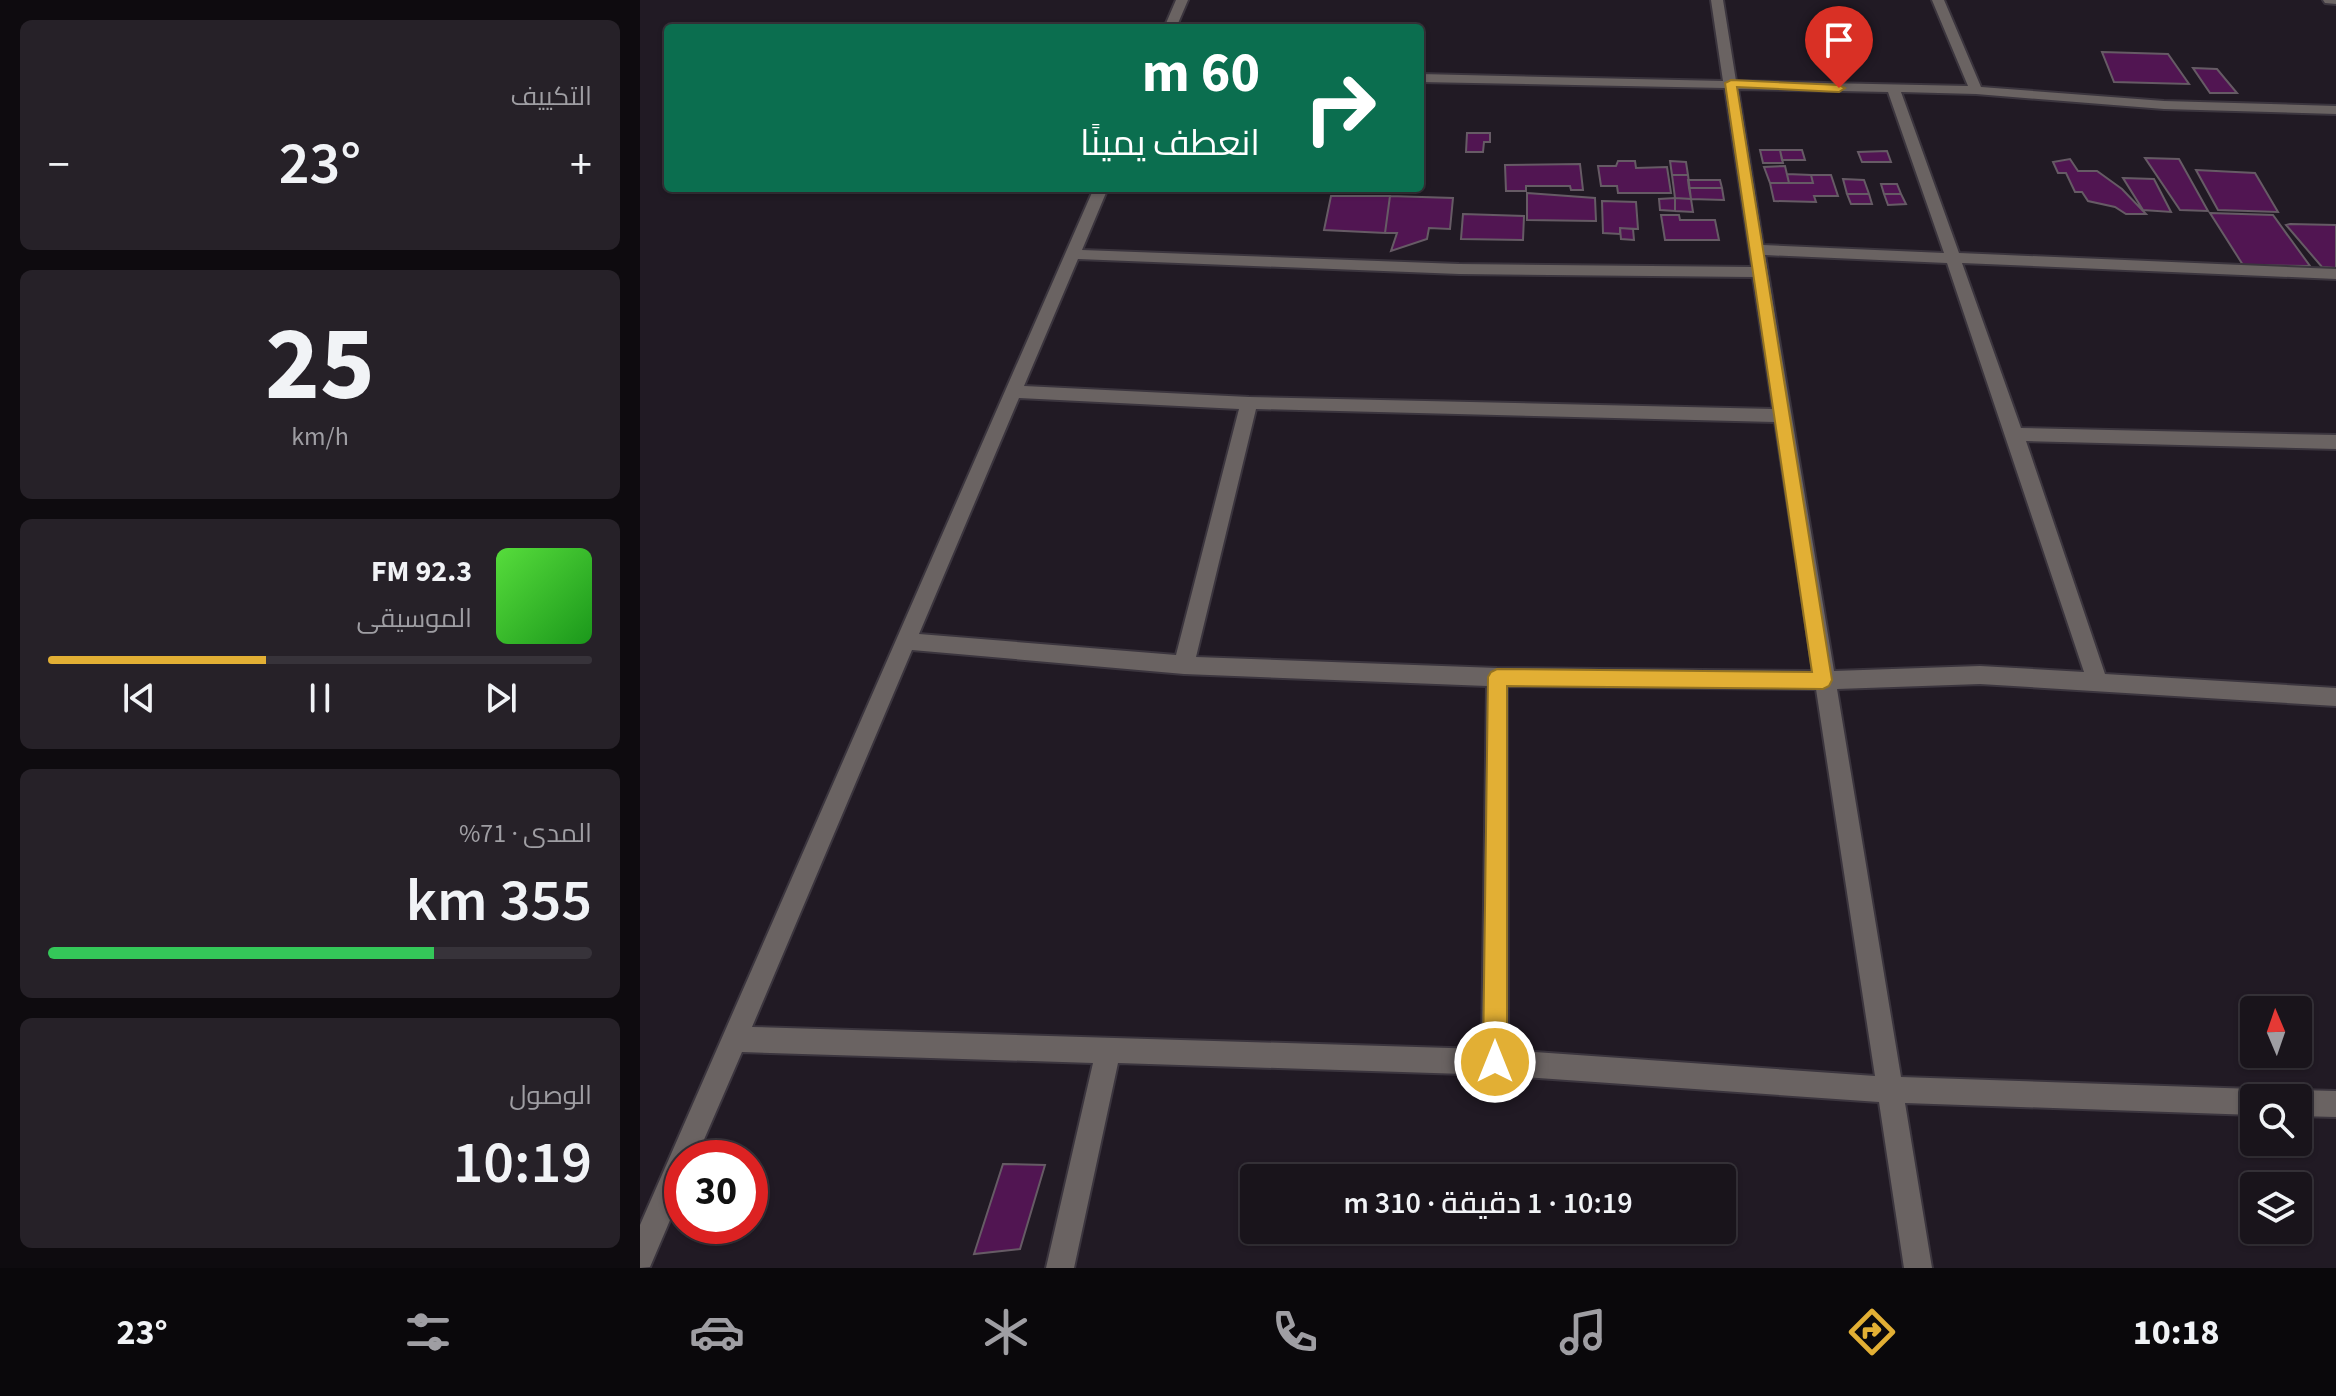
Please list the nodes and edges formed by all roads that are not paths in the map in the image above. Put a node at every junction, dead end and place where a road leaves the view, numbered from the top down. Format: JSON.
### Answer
{"nodes":[{"id":1,"x":1182,"y":0,"type":"edge"},
{"id":2,"x":1717,"y":0,"type":"edge"},
{"id":3,"x":1938,"y":0,"type":"edge"},
{"id":4,"x":2329,"y":0,"type":"edge"},
{"id":5,"x":2336,"y":0,"type":"edge"},
{"id":6,"x":1172,"y":24,"type":"edge"},
{"id":7,"x":1424,"y":78,"type":"edge"},
{"id":8,"x":1731,"y":83,"type":"junction"},
{"id":9,"x":1976,"y":90,"type":"junction"},
{"id":10,"x":1894,"y":91,"type":"junction"},
{"id":11,"x":2336,"y":110,"type":"edge"},
{"id":12,"x":1099,"y":192,"type":"edge"},
{"id":13,"x":1756,"y":250,"type":"junction"},
{"id":14,"x":1072,"y":254,"type":"junction"},
{"id":15,"x":1950,"y":258,"type":"junction"},
{"id":16,"x":1759,"y":272,"type":"junction"},
{"id":17,"x":2330,"y":274,"type":"edge"},
{"id":18,"x":2336,"y":293,"type":"edge"},
{"id":19,"x":1013,"y":392,"type":"junction"},
{"id":20,"x":1249,"y":403,"type":"junction"},
{"id":21,"x":1781,"y":416,"type":"junction"},
{"id":22,"x":2015,"y":434,"type":"junction"},
{"id":23,"x":2336,"y":442,"type":"edge"},
{"id":24,"x":905,"y":641,"type":"junction"},
{"id":25,"x":1184,"y":665,"type":"junction"},
{"id":26,"x":1497,"y":677,"type":"junction"},
{"id":27,"x":1823,"y":680,"type":"junction"},
{"id":28,"x":2098,"y":683,"type":"junction"},
{"id":29,"x":2336,"y":697,"type":"edge"},
{"id":30,"x":734,"y":1039,"type":"junction"},
{"id":31,"x":1108,"y":1052,"type":"junction"},
{"id":32,"x":1495,"y":1062,"type":"junction"},
{"id":33,"x":1890,"y":1090,"type":"junction"},
{"id":34,"x":2240,"y":1102,"type":"edge"},
{"id":35,"x":2312,"y":1103,"type":"edge"},
{"id":36,"x":2336,"y":1104,"type":"edge"},
{"id":37,"x":690,"y":1140,"type":"edge"},
{"id":38,"x":664,"y":1201,"type":"edge"},
{"id":39,"x":640,"y":1257,"type":"edge"},
{"id":40,"x":1060,"y":1268,"type":"edge"},
{"id":41,"x":1918,"y":1268,"type":"edge"}],
"edges":[{"from":1,"to":6,"type":"street"},
{"from":2,"to":8,"type":"street"},
{"from":3,"to":9,"type":"street"},
{"from":4,"to":5,"type":"street"},
{"from":7,"to":8,"type":"street"},
{"from":8,"to":10,"type":"street"},
{"from":8,"to":13,"type":"street"},
{"from":9,"to":10,"type":"street"},
{"from":9,"to":11,"type":"street"},
{"from":10,"to":15,"type":"street"},
{"from":12,"to":14,"type":"street"},
{"from":13,"to":15,"type":"street"},
{"from":13,"to":16,"type":"street"},
{"from":14,"to":16,"type":"street"},
{"from":14,"to":19,"type":"street"},
{"from":15,"to":17,"type":"street"},
{"from":15,"to":22,"type":"street"},
{"from":16,"to":21,"type":"street"},
{"from":17,"to":18,"type":"street"},
{"from":19,"to":20,"type":"street"},
{"from":19,"to":24,"type":"street"},
{"from":20,"to":21,"type":"street"},
{"from":20,"to":25,"type":"street"},
{"from":21,"to":27,"type":"street"},
{"from":22,"to":23,"type":"street"},
{"from":22,"to":28,"type":"street"},
{"from":24,"to":25,"type":"street"},
{"from":24,"to":30,"type":"street"},
{"from":25,"to":26,"type":"street"},
{"from":26,"to":27,"type":"street"},
{"from":26,"to":32,"type":"street"},
{"from":27,"to":28,"type":"street"},
{"from":27,"to":33,"type":"street"},
{"from":28,"to":29,"type":"street"},
{"from":30,"to":31,"type":"street"},
{"from":30,"to":37,"type":"street"},
{"from":31,"to":32,"type":"street"},
{"from":31,"to":40,"type":"street"},
{"from":32,"to":33,"type":"street"},
{"from":33,"to":34,"type":"street"},
{"from":33,"to":41,"type":"street"},
{"from":35,"to":36,"type":"street"},
{"from":38,"to":39,"type":"street"}]}
